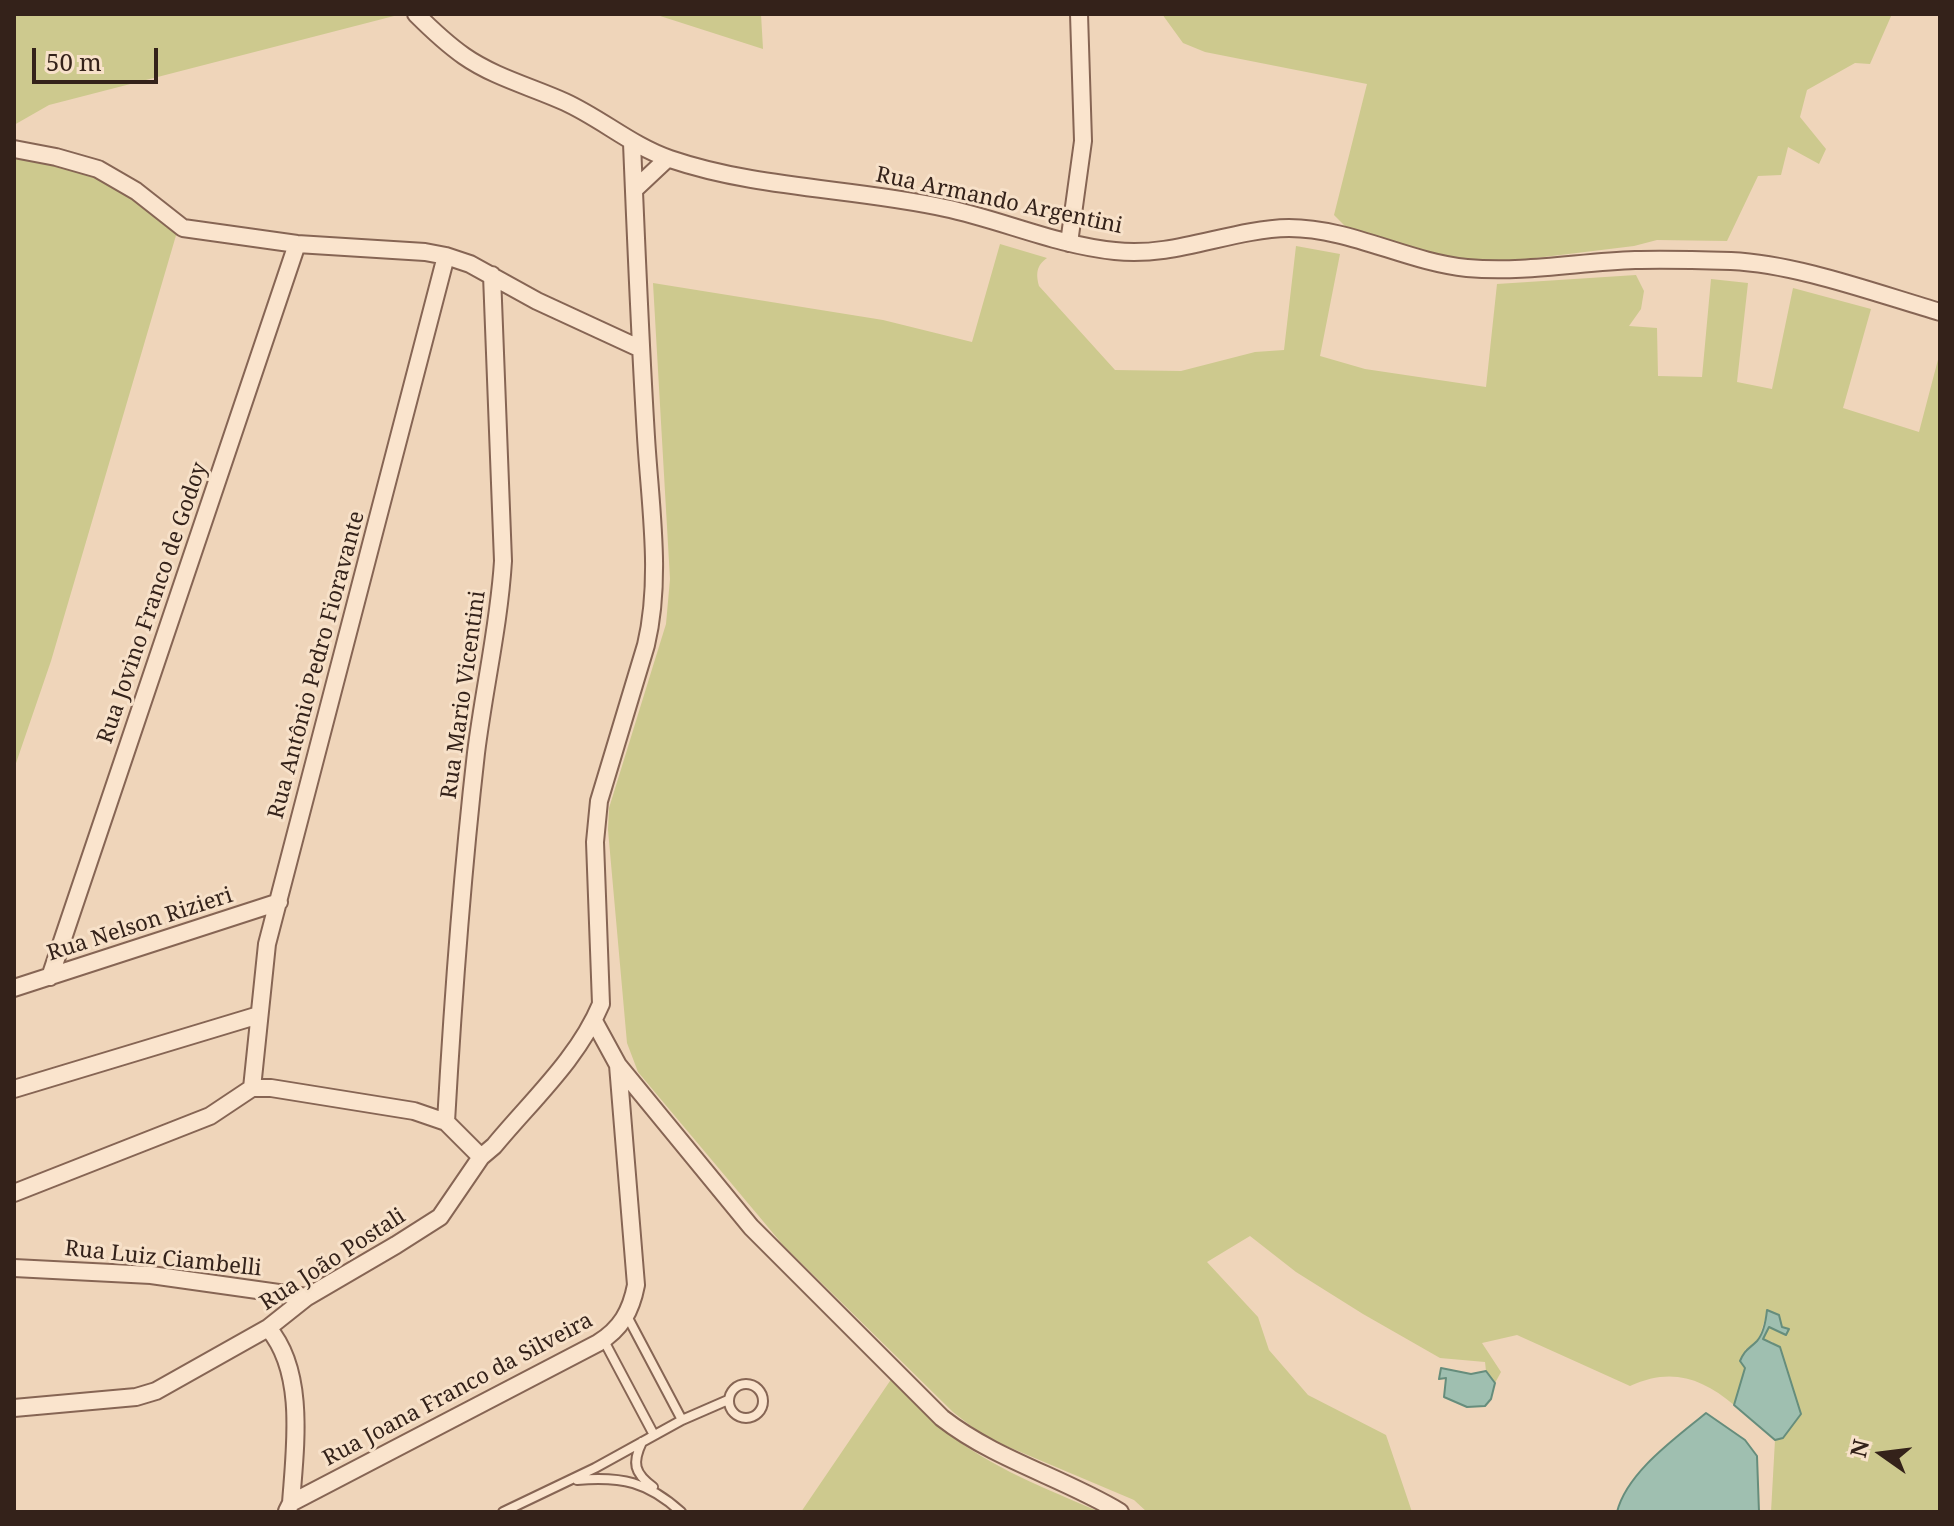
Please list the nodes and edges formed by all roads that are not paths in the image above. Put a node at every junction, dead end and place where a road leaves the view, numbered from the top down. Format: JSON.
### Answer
{"nodes":[{"id":1,"x":416,"y":14,"type":"edge"},
{"id":2,"x":1079,"y":14,"type":"edge"},
{"id":3,"x":632,"y":143,"type":"junction"},
{"id":4,"x":14,"y":149,"type":"edge"},
{"id":5,"x":667,"y":159,"type":"junction"},
{"id":6,"x":634,"y":190,"type":"junction"},
{"id":7,"x":1069,"y":243,"type":"junction"},
{"id":8,"x":297,"y":244,"type":"junction"},
{"id":9,"x":446,"y":256,"type":"junction"},
{"id":10,"x":492,"y":275,"type":"junction"},
{"id":11,"x":1940,"y":312,"type":"edge"},
{"id":12,"x":641,"y":349,"type":"junction"},
{"id":13,"x":279,"y":902,"type":"junction"},
{"id":14,"x":50,"y":977,"type":"junction"},
{"id":15,"x":14,"y":988,"type":"edge"},
{"id":16,"x":259,"y":1015,"type":"junction"},
{"id":17,"x":594,"y":1021,"type":"junction"},
{"id":18,"x":618,"y":1065,"type":"junction"},
{"id":19,"x":252,"y":1088,"type":"junction"},
{"id":20,"x":14,"y":1089,"type":"edge"},
{"id":21,"x":446,"y":1122,"type":"junction"},
{"id":22,"x":481,"y":1157,"type":"junction"},
{"id":23,"x":14,"y":1193,"type":"edge"},
{"id":24,"x":14,"y":1268,"type":"edge"},
{"id":25,"x":307,"y":1297,"type":"junction"},
{"id":26,"x":626,"y":1315,"type":"junction"},
{"id":27,"x":268,"y":1328,"type":"junction"},
{"id":28,"x":603,"y":1339,"type":"junction"},
{"id":29,"x":728,"y":1400,"type":"junction"},
{"id":30,"x":14,"y":1408,"type":"edge"},
{"id":31,"x":682,"y":1420,"type":"junction"},
{"id":32,"x":654,"y":1435,"type":"junction"},
{"id":33,"x":642,"y":1442,"type":"junction"},
{"id":34,"x":568,"y":1480,"type":"junction"},
{"id":35,"x":660,"y":1493,"type":"junction"},
{"id":36,"x":289,"y":1507,"type":"edge"},
{"id":37,"x":503,"y":1512,"type":"edge"},
{"id":38,"x":681,"y":1512,"type":"edge"},
{"id":39,"x":1120,"y":1512,"type":"edge"}],
"edges":[{"from":1,"to":3,"type":"street","name":"Rua Armando Argentini"},
{"from":2,"to":7,"type":"street"},
{"from":3,"to":5,"type":"street","name":"Rua Armando Argentini"},
{"from":3,"to":6,"type":"street"},
{"from":4,"to":8,"type":"street"},
{"from":5,"to":6,"type":"street"},
{"from":5,"to":7,"type":"street","name":"Rua Armando Argentini"},
{"from":6,"to":12,"type":"street"},
{"from":7,"to":11,"type":"street","name":"Rua Armando Argentini"},
{"from":8,"to":9,"type":"street"},
{"from":8,"to":14,"type":"street","name":"Rua Jovino Franco de Godoy"},
{"from":9,"to":10,"type":"street"},
{"from":9,"to":13,"type":"street","name":"Rua Antônio Pedro Fioravante"},
{"from":10,"to":12,"type":"street"},
{"from":10,"to":21,"type":"street","name":"Rua Mario Vicentini"},
{"from":12,"to":17,"type":"street"},
{"from":13,"to":14,"type":"street","name":"Rua Nelson Rizieri"},
{"from":13,"to":16,"type":"street","name":"Rua Antônio Pedro Fioravante"},
{"from":14,"to":15,"type":"street","name":"Rua Nelson Rizieri"},
{"from":16,"to":19,"type":"street","name":"Rua Antônio Pedro Fioravante"},
{"from":16,"to":20,"type":"street"},
{"from":17,"to":18,"type":"street","name":"Rua Joana Franco da Silveira"},
{"from":17,"to":22,"type":"street","name":"Rua João Postali"},
{"from":18,"to":26,"type":"street","name":"Rua Joana Franco da Silveira"},
{"from":18,"to":39,"type":"street"},
{"from":19,"to":21,"type":"street"},
{"from":19,"to":23,"type":"street"},
{"from":21,"to":22,"type":"street"},
{"from":22,"to":25,"type":"street","name":"Rua João Postali"},
{"from":24,"to":25,"type":"street","name":"Rua Luiz Ciambelli"},
{"from":25,"to":27,"type":"street","name":"Rua João Postali"},
{"from":26,"to":28,"type":"street","name":"Rua Joana Franco da Silveira"},
{"from":26,"to":31,"type":"lane"},
{"from":27,"to":30,"type":"street","name":"Rua João Postali"},
{"from":27,"to":36,"type":"street"},
{"from":28,"to":32,"type":"lane"},
{"from":28,"to":36,"type":"street","name":"Rua Joana Franco da Silveira"},
{"from":29,"to":29,"type":"lane"},
{"from":29,"to":31,"type":"lane"},
{"from":31,"to":32,"type":"lane"},
{"from":32,"to":33,"type":"lane"},
{"from":33,"to":34,"type":"lane"},
{"from":33,"to":35,"type":"lane"},
{"from":34,"to":35,"type":"lane"},
{"from":34,"to":37,"type":"lane"},
{"from":35,"to":38,"type":"lane"}]}
